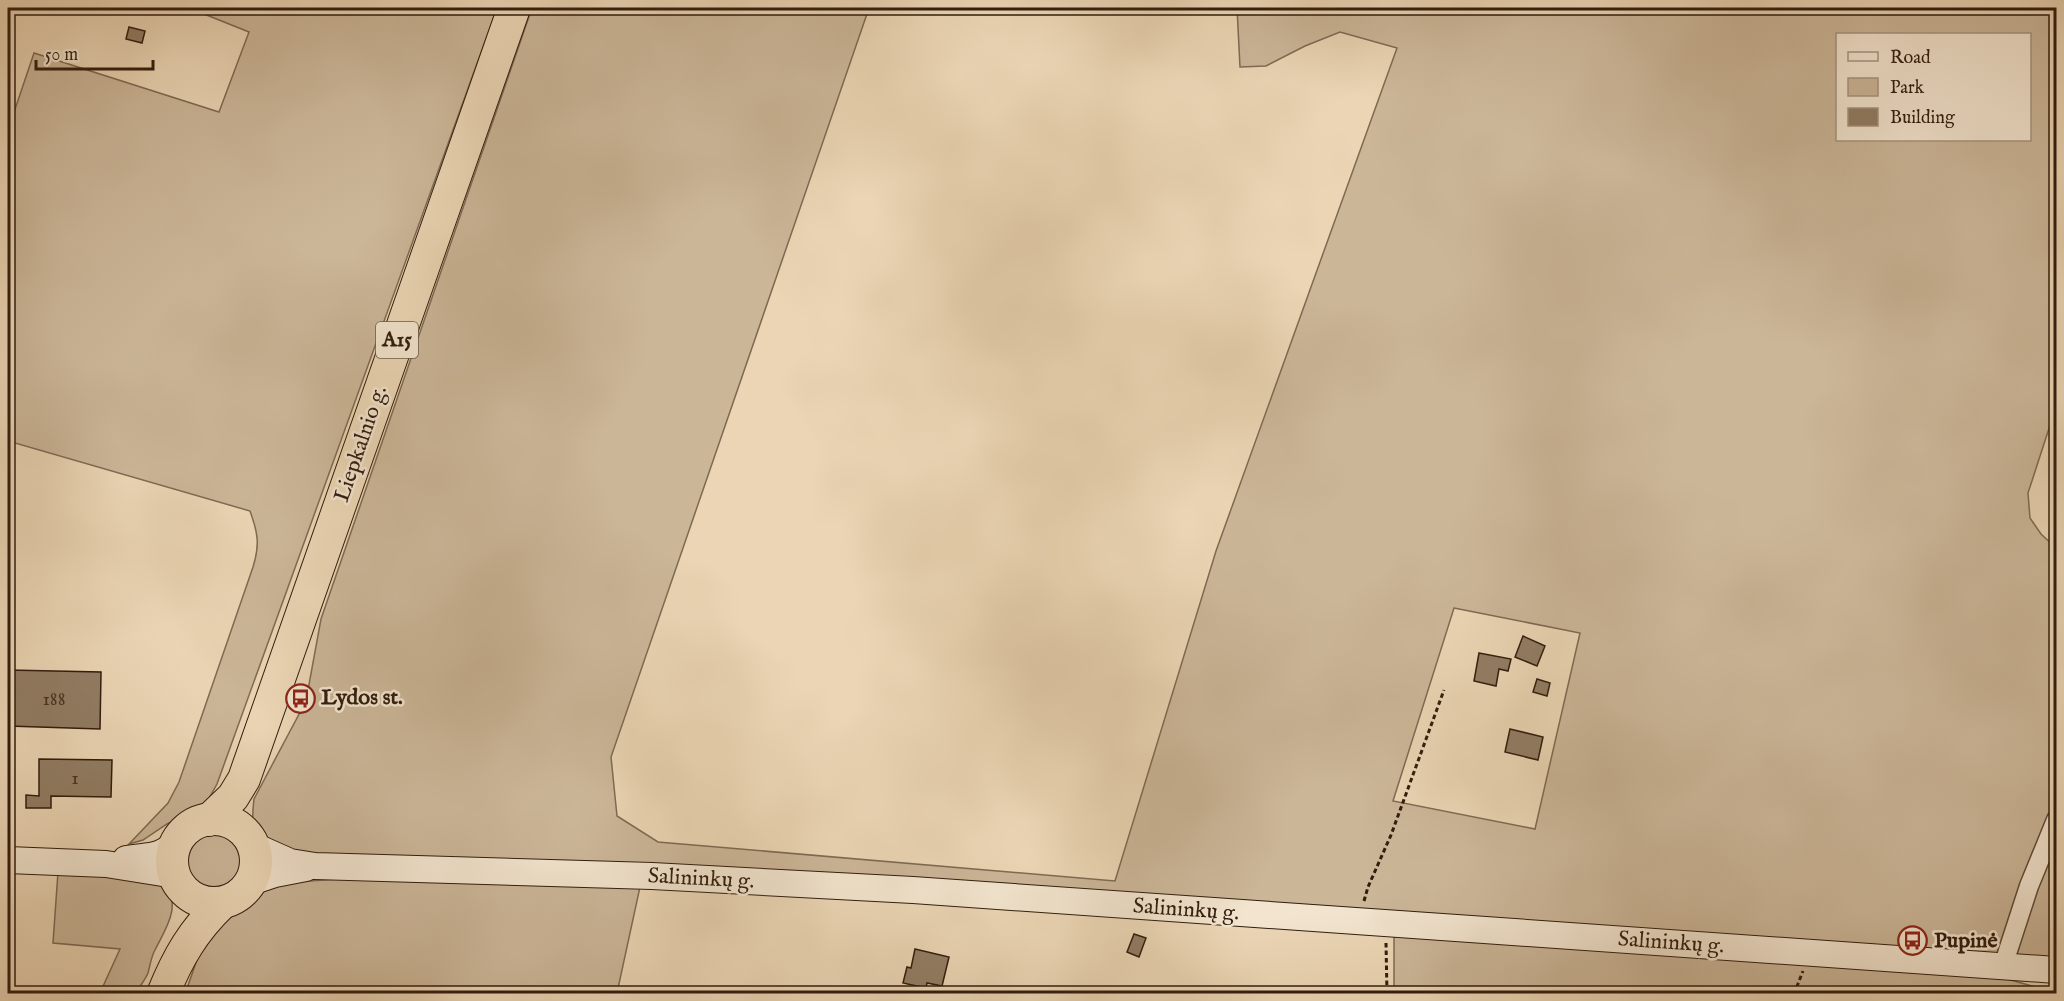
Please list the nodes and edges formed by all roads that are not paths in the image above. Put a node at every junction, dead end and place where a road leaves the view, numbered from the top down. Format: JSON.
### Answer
{"nodes":[{"id":1,"x":514,"y":8,"type":"edge"},
{"id":2,"x":244,"y":778,"type":"junction"},
{"id":3,"x":209,"y":820,"type":"junction"},
{"id":4,"x":2056,"y":820,"type":"edge"},
{"id":5,"x":250,"y":840,"type":"junction"},
{"id":6,"x":178,"y":841,"type":"junction"},
{"id":7,"x":8,"y":860,"type":"edge"},
{"id":8,"x":106,"y":864,"type":"junction"},
{"id":9,"x":315,"y":866,"type":"junction"},
{"id":10,"x":179,"y":882,"type":"junction"},
{"id":11,"x":251,"y":882,"type":"junction"},
{"id":12,"x":222,"y":903,"type":"junction"},
{"id":13,"x":177,"y":959,"type":"junction"},
{"id":14,"x":2003,"y":966,"type":"junction"},
{"id":15,"x":2056,"y":970,"type":"edge"},
{"id":16,"x":163,"y":993,"type":"edge"}],
"edges":[{"from":1,"to":2,"type":"highway","name":"Liepkalnio g.","number":"A15"},
{"from":2,"to":3,"type":"highway"},
{"from":2,"to":5,"type":"highway"},
{"from":3,"to":5,"type":"highway"},
{"from":3,"to":6,"type":"highway"},
{"from":4,"to":14,"type":"street"},
{"from":5,"to":9,"type":"main road","name":"Salininkų g."},
{"from":5,"to":11,"type":"highway"},
{"from":6,"to":8,"type":"main road"},
{"from":6,"to":10,"type":"highway"},
{"from":7,"to":8,"type":"main road"},
{"from":8,"to":10,"type":"main road"},
{"from":9,"to":11,"type":"main road","name":"Salininkų g."},
{"from":9,"to":14,"type":"main road","name":"Salininkų g."},
{"from":10,"to":12,"type":"highway"},
{"from":10,"to":13,"type":"highway"},
{"from":11,"to":12,"type":"highway"},
{"from":12,"to":13,"type":"highway"},
{"from":13,"to":16,"type":"highway"},
{"from":14,"to":15,"type":"main road","name":"Salininkų g."}]}
